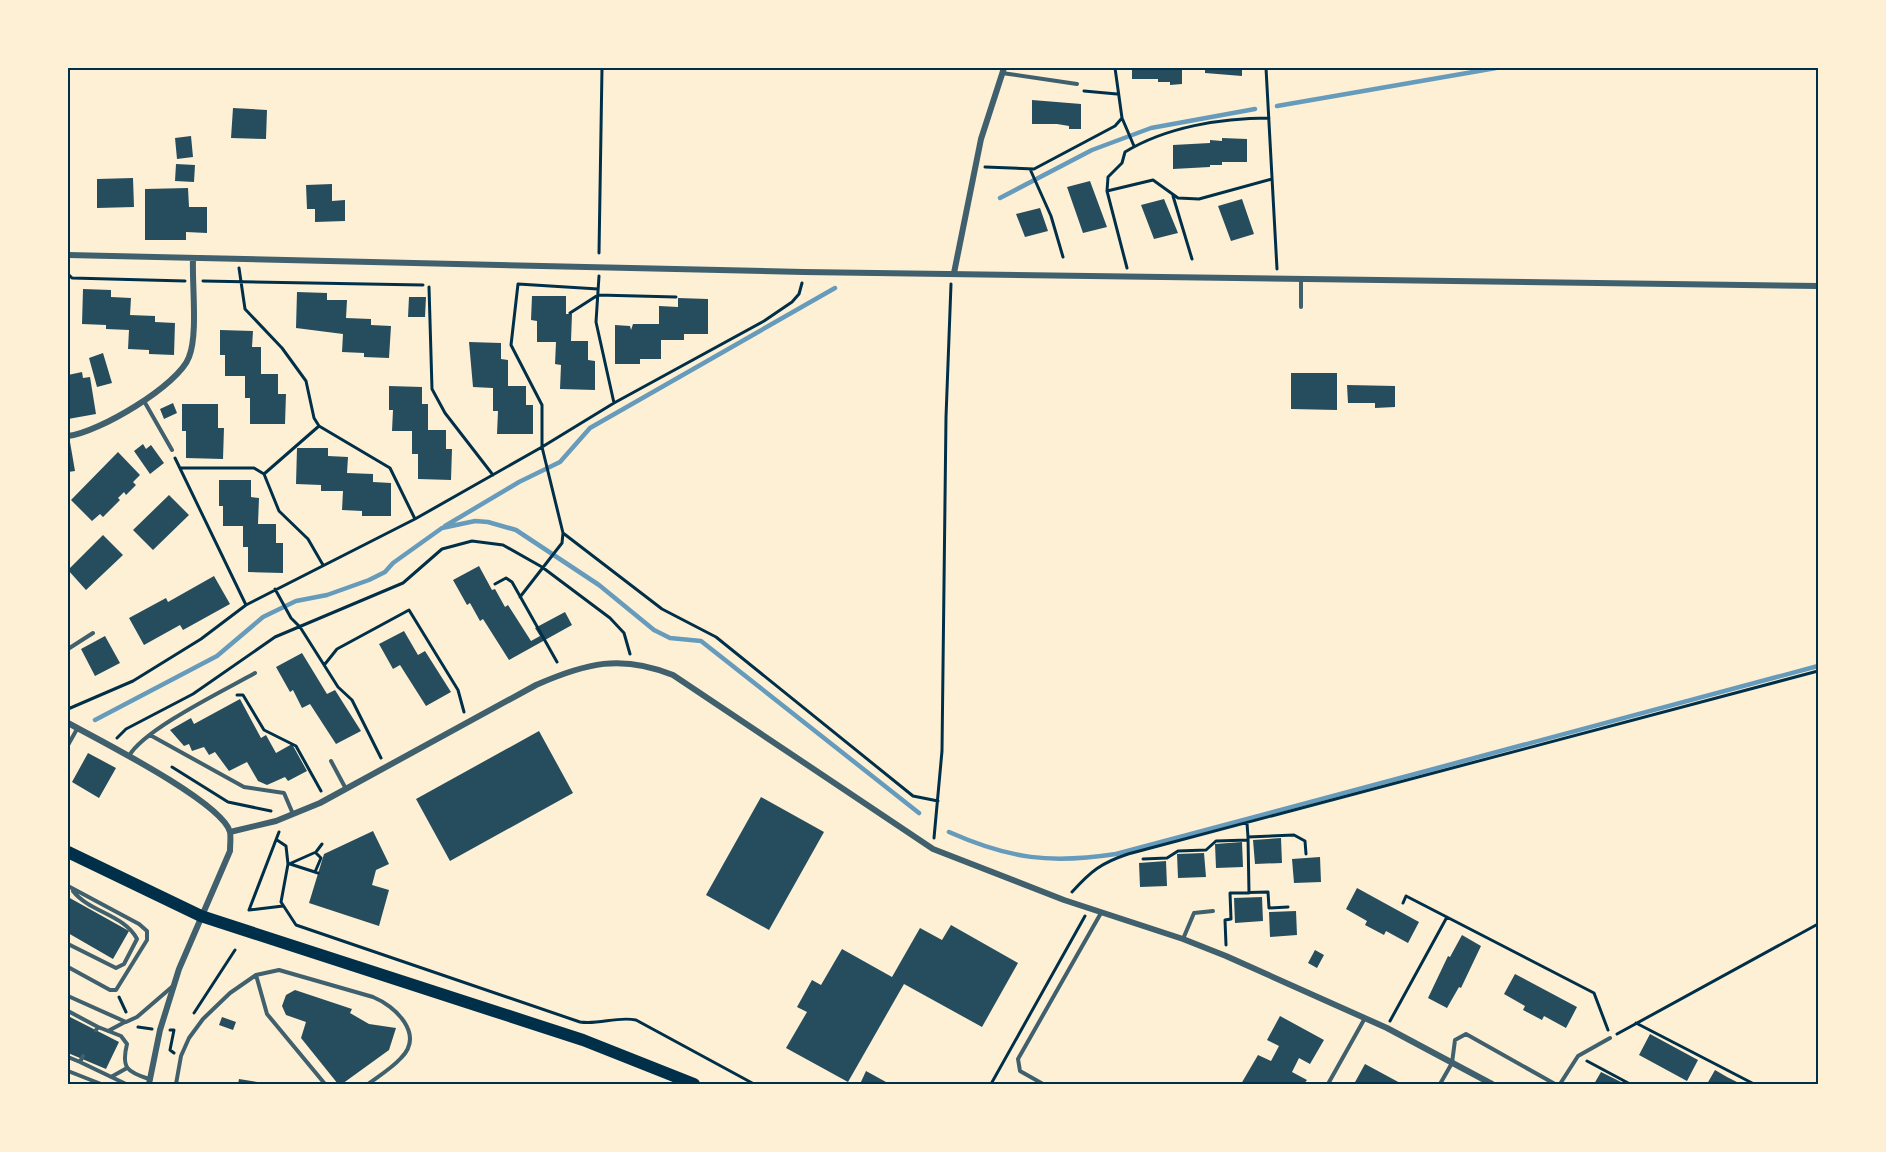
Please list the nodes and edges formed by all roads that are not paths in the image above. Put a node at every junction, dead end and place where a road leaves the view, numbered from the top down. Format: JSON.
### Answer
{"nodes":[{"id":1,"x":1003,"y":70,"type":"edge"},
{"id":2,"x":1077,"y":84,"type":"dead end"},
{"id":3,"x":68,"y":255,"type":"edge"},
{"id":4,"x":193,"y":260,"type":"junction"},
{"id":5,"x":953,"y":273,"type":"junction"},
{"id":6,"x":1301,"y":278,"type":"junction"},
{"id":7,"x":1818,"y":286,"type":"edge"},
{"id":8,"x":1301,"y":307,"type":"dead end"},
{"id":9,"x":144,"y":400,"type":"junction"},
{"id":10,"x":68,"y":436,"type":"edge"},
{"id":11,"x":172,"y":450,"type":"road end"},
{"id":12,"x":93,"y":633,"type":"dead end"},
{"id":13,"x":68,"y":649,"type":"edge"},
{"id":14,"x":255,"y":673,"type":"dead end"},
{"id":15,"x":68,"y":723,"type":"edge"},
{"id":16,"x":77,"y":729,"type":"junction"},
{"id":17,"x":150,"y":735,"type":"junction"},
{"id":18,"x":68,"y":745,"type":"edge"},
{"id":19,"x":129,"y":757,"type":"junction"},
{"id":20,"x":331,"y":761,"type":"dead end"},
{"id":21,"x":346,"y":789,"type":"junction"},
{"id":22,"x":293,"y":815,"type":"junction"},
{"id":23,"x":230,"y":832,"type":"junction"},
{"id":24,"x":68,"y":852,"type":"edge"},
{"id":25,"x":69,"y":887,"type":"edge"},
{"id":26,"x":1213,"y":911,"type":"dead end"},
{"id":27,"x":1101,"y":913,"type":"junction"},
{"id":28,"x":201,"y":915,"type":"junction"},
{"id":29,"x":1183,"y":939,"type":"junction"},
{"id":30,"x":68,"y":944,"type":"edge"},
{"id":31,"x":68,"y":967,"type":"edge"},
{"id":32,"x":256,"y":975,"type":"junction"},
{"id":33,"x":174,"y":986,"type":"junction"},
{"id":34,"x":68,"y":996,"type":"edge"},
{"id":35,"x":68,"y":1011,"type":"edge"},
{"id":36,"x":1365,"y":1017,"type":"junction"},
{"id":37,"x":126,"y":1022,"type":"junction"},
{"id":38,"x":108,"y":1031,"type":"junction"},
{"id":39,"x":1610,"y":1038,"type":"road end"},
{"id":40,"x":83,"y":1056,"type":"dead end"},
{"id":41,"x":68,"y":1057,"type":"edge"},
{"id":42,"x":80,"y":1062,"type":"junction"},
{"id":43,"x":1452,"y":1063,"type":"junction"},
{"id":44,"x":127,"y":1068,"type":"junction"},
{"id":45,"x":68,"y":1071,"type":"edge"},
{"id":46,"x":111,"y":1077,"type":"junction"},
{"id":47,"x":149,"y":1082,"type":"edge"},
{"id":48,"x":101,"y":1084,"type":"edge"},
{"id":49,"x":126,"y":1084,"type":"edge"},
{"id":50,"x":176,"y":1084,"type":"edge"},
{"id":51,"x":325,"y":1084,"type":"edge"},
{"id":52,"x":368,"y":1084,"type":"edge"},
{"id":53,"x":694,"y":1084,"type":"edge"},
{"id":54,"x":1043,"y":1084,"type":"edge"},
{"id":55,"x":1328,"y":1084,"type":"edge"},
{"id":56,"x":1440,"y":1084,"type":"edge"},
{"id":57,"x":1492,"y":1084,"type":"edge"},
{"id":58,"x":1555,"y":1084,"type":"edge"},
{"id":59,"x":1560,"y":1084,"type":"edge"}],
"edges":[{"from":1,"to":2,"type":"lane"},
{"from":1,"to":5,"type":"street"},
{"from":3,"to":4,"type":"street"},
{"from":4,"to":5,"type":"street"},
{"from":4,"to":9,"type":"street"},
{"from":5,"to":6,"type":"street"},
{"from":6,"to":7,"type":"street"},
{"from":6,"to":8,"type":"lane"},
{"from":9,"to":10,"type":"street"},
{"from":9,"to":11,"type":"lane"},
{"from":12,"to":13,"type":"lane"},
{"from":14,"to":17,"type":"lane"},
{"from":15,"to":16,"type":"street"},
{"from":16,"to":18,"type":"lane"},
{"from":16,"to":19,"type":"street"},
{"from":17,"to":19,"type":"lane"},
{"from":17,"to":22,"type":"lane"},
{"from":19,"to":23,"type":"street"},
{"from":20,"to":21,"type":"lane"},
{"from":21,"to":22,"type":"street"},
{"from":21,"to":27,"type":"street"},
{"from":22,"to":23,"type":"street"},
{"from":23,"to":28,"type":"street"},
{"from":24,"to":28,"type":"main road"},
{"from":25,"to":30,"type":"lane"},
{"from":25,"to":31,"type":"lane"},
{"from":26,"to":29,"type":"lane"},
{"from":27,"to":29,"type":"street"},
{"from":27,"to":54,"type":"lane"},
{"from":28,"to":33,"type":"street"},
{"from":28,"to":53,"type":"main road"},
{"from":29,"to":36,"type":"street"},
{"from":32,"to":50,"type":"lane"},
{"from":32,"to":51,"type":"lane"},
{"from":32,"to":52,"type":"lane"},
{"from":33,"to":37,"type":"lane"},
{"from":33,"to":47,"type":"street"},
{"from":34,"to":37,"type":"lane"},
{"from":35,"to":38,"type":"lane"},
{"from":36,"to":43,"type":"street"},
{"from":36,"to":55,"type":"lane"},
{"from":37,"to":38,"type":"lane"},
{"from":38,"to":44,"type":"lane"},
{"from":39,"to":59,"type":"lane"},
{"from":40,"to":42,"type":"lane"},
{"from":41,"to":42,"type":"lane"},
{"from":42,"to":46,"type":"lane"},
{"from":43,"to":56,"type":"lane"},
{"from":43,"to":57,"type":"street"},
{"from":43,"to":58,"type":"lane"},
{"from":44,"to":46,"type":"lane"},
{"from":44,"to":47,"type":"lane"},
{"from":45,"to":48,"type":"lane"},
{"from":46,"to":49,"type":"lane"}]}
